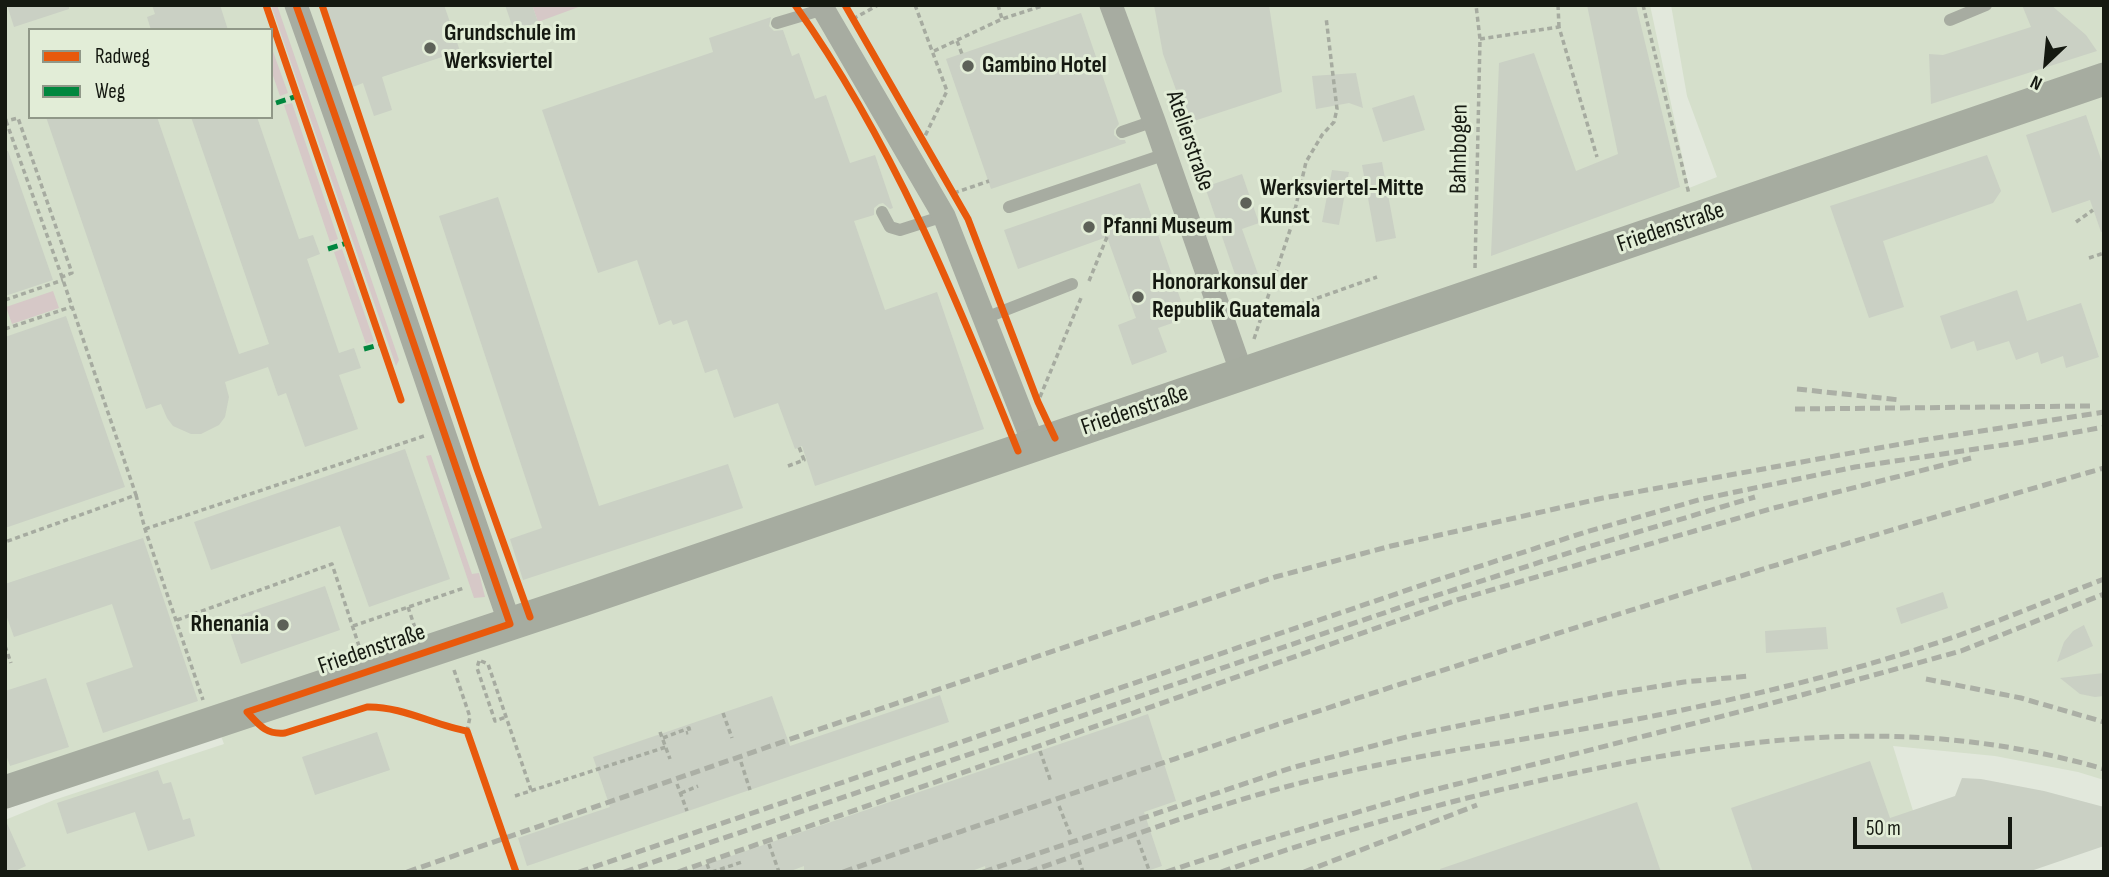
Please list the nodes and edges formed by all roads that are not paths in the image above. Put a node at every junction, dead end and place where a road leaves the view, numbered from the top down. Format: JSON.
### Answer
{"nodes":[{"id":1,"x":296,"y":5,"type":"edge"},
{"id":2,"x":1111,"y":5,"type":"edge"},
{"id":3,"x":1986,"y":5,"type":"edge"},
{"id":4,"x":823,"y":7,"type":"edge"},
{"id":5,"x":1950,"y":20,"type":"dead end"},
{"id":6,"x":777,"y":23,"type":"dead end"},
{"id":7,"x":2104,"y":79,"type":"edge"},
{"id":8,"x":1154,"y":121,"type":"junction"},
{"id":9,"x":1122,"y":132,"type":"dead end"},
{"id":10,"x":1166,"y":154,"type":"junction"},
{"id":11,"x":1009,"y":207,"type":"dead end"},
{"id":12,"x":882,"y":212,"type":"dead end"},
{"id":13,"x":944,"y":216,"type":"junction"},
{"id":14,"x":1072,"y":284,"type":"dead end"},
{"id":15,"x":985,"y":318,"type":"junction"},
{"id":16,"x":1242,"y":374,"type":"junction"},
{"id":17,"x":1034,"y":445,"type":"junction"},
{"id":18,"x":510,"y":624,"type":"junction"},
{"id":19,"x":5,"y":792,"type":"edge"}],
"edges":[{"from":1,"to":18,"type":"street"},
{"from":2,"to":8,"type":"street","name":"Atelierstraße"},
{"from":3,"to":5,"type":"lane"},
{"from":4,"to":6,"type":"lane"},
{"from":4,"to":13,"type":"street"},
{"from":7,"to":16,"type":"street","name":"Friedenstraße"},
{"from":8,"to":9,"type":"lane"},
{"from":8,"to":10,"type":"street","name":"Atelierstraße"},
{"from":10,"to":11,"type":"lane"},
{"from":10,"to":16,"type":"street","name":"Atelierstraße"},
{"from":12,"to":13,"type":"lane"},
{"from":13,"to":15,"type":"street"},
{"from":14,"to":15,"type":"lane"},
{"from":15,"to":17,"type":"street"},
{"from":16,"to":17,"type":"street","name":"Friedenstraße"},
{"from":17,"to":18,"type":"street","name":"Friedenstraße"},
{"from":18,"to":19,"type":"street","name":"Friedenstraße"}]}
